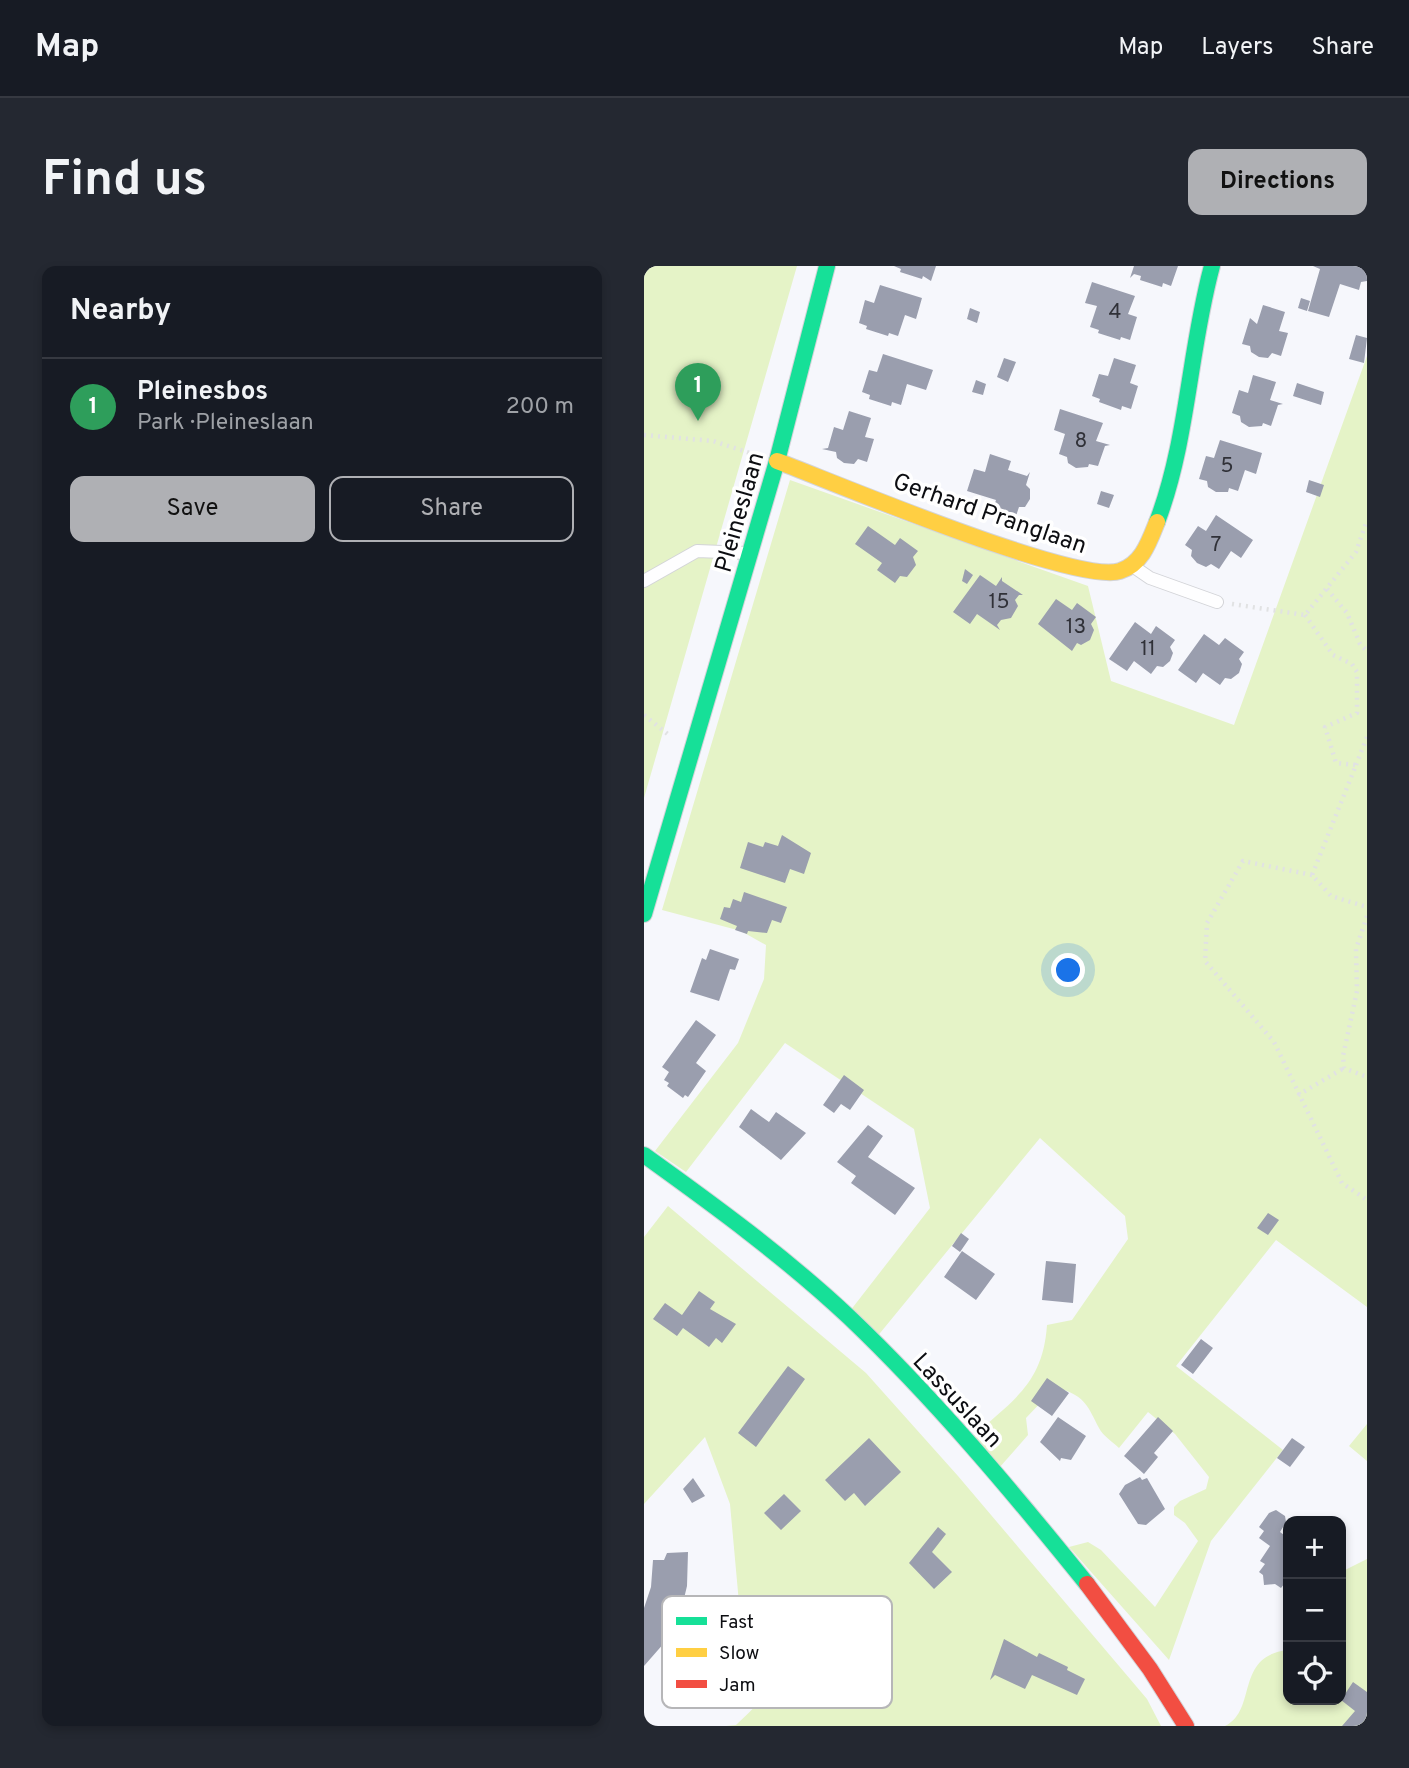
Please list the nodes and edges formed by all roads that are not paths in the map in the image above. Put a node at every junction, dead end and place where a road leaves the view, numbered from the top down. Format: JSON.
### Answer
{"nodes":[{"id":1,"x":827,"y":266,"type":"edge"},
{"id":2,"x":1213,"y":266,"type":"edge"},
{"id":3,"x":778,"y":461,"type":"junction"},
{"id":4,"x":751,"y":554,"type":"junction"},
{"id":5,"x":1132,"y":566,"type":"junction"},
{"id":6,"x":644,"y":581,"type":"edge"},
{"id":7,"x":1217,"y":602,"type":"road end"},
{"id":8,"x":644,"y":914,"type":"edge"},
{"id":9,"x":644,"y":1155,"type":"edge"},
{"id":10,"x":1186,"y":1726,"type":"edge"}],
"edges":[{"from":1,"to":3,"type":"street","name":"Pleineslaan"},
{"from":2,"to":5,"type":"street"},
{"from":3,"to":4,"type":"street","name":"Pleineslaan"},
{"from":3,"to":5,"type":"street","name":"Gerhard Pranglaan"},
{"from":4,"to":6,"type":"lane"},
{"from":4,"to":8,"type":"street","name":"Pleineslaan"},
{"from":5,"to":7,"type":"lane"},
{"from":9,"to":10,"type":"street","name":"Lassuslaan"}]}
